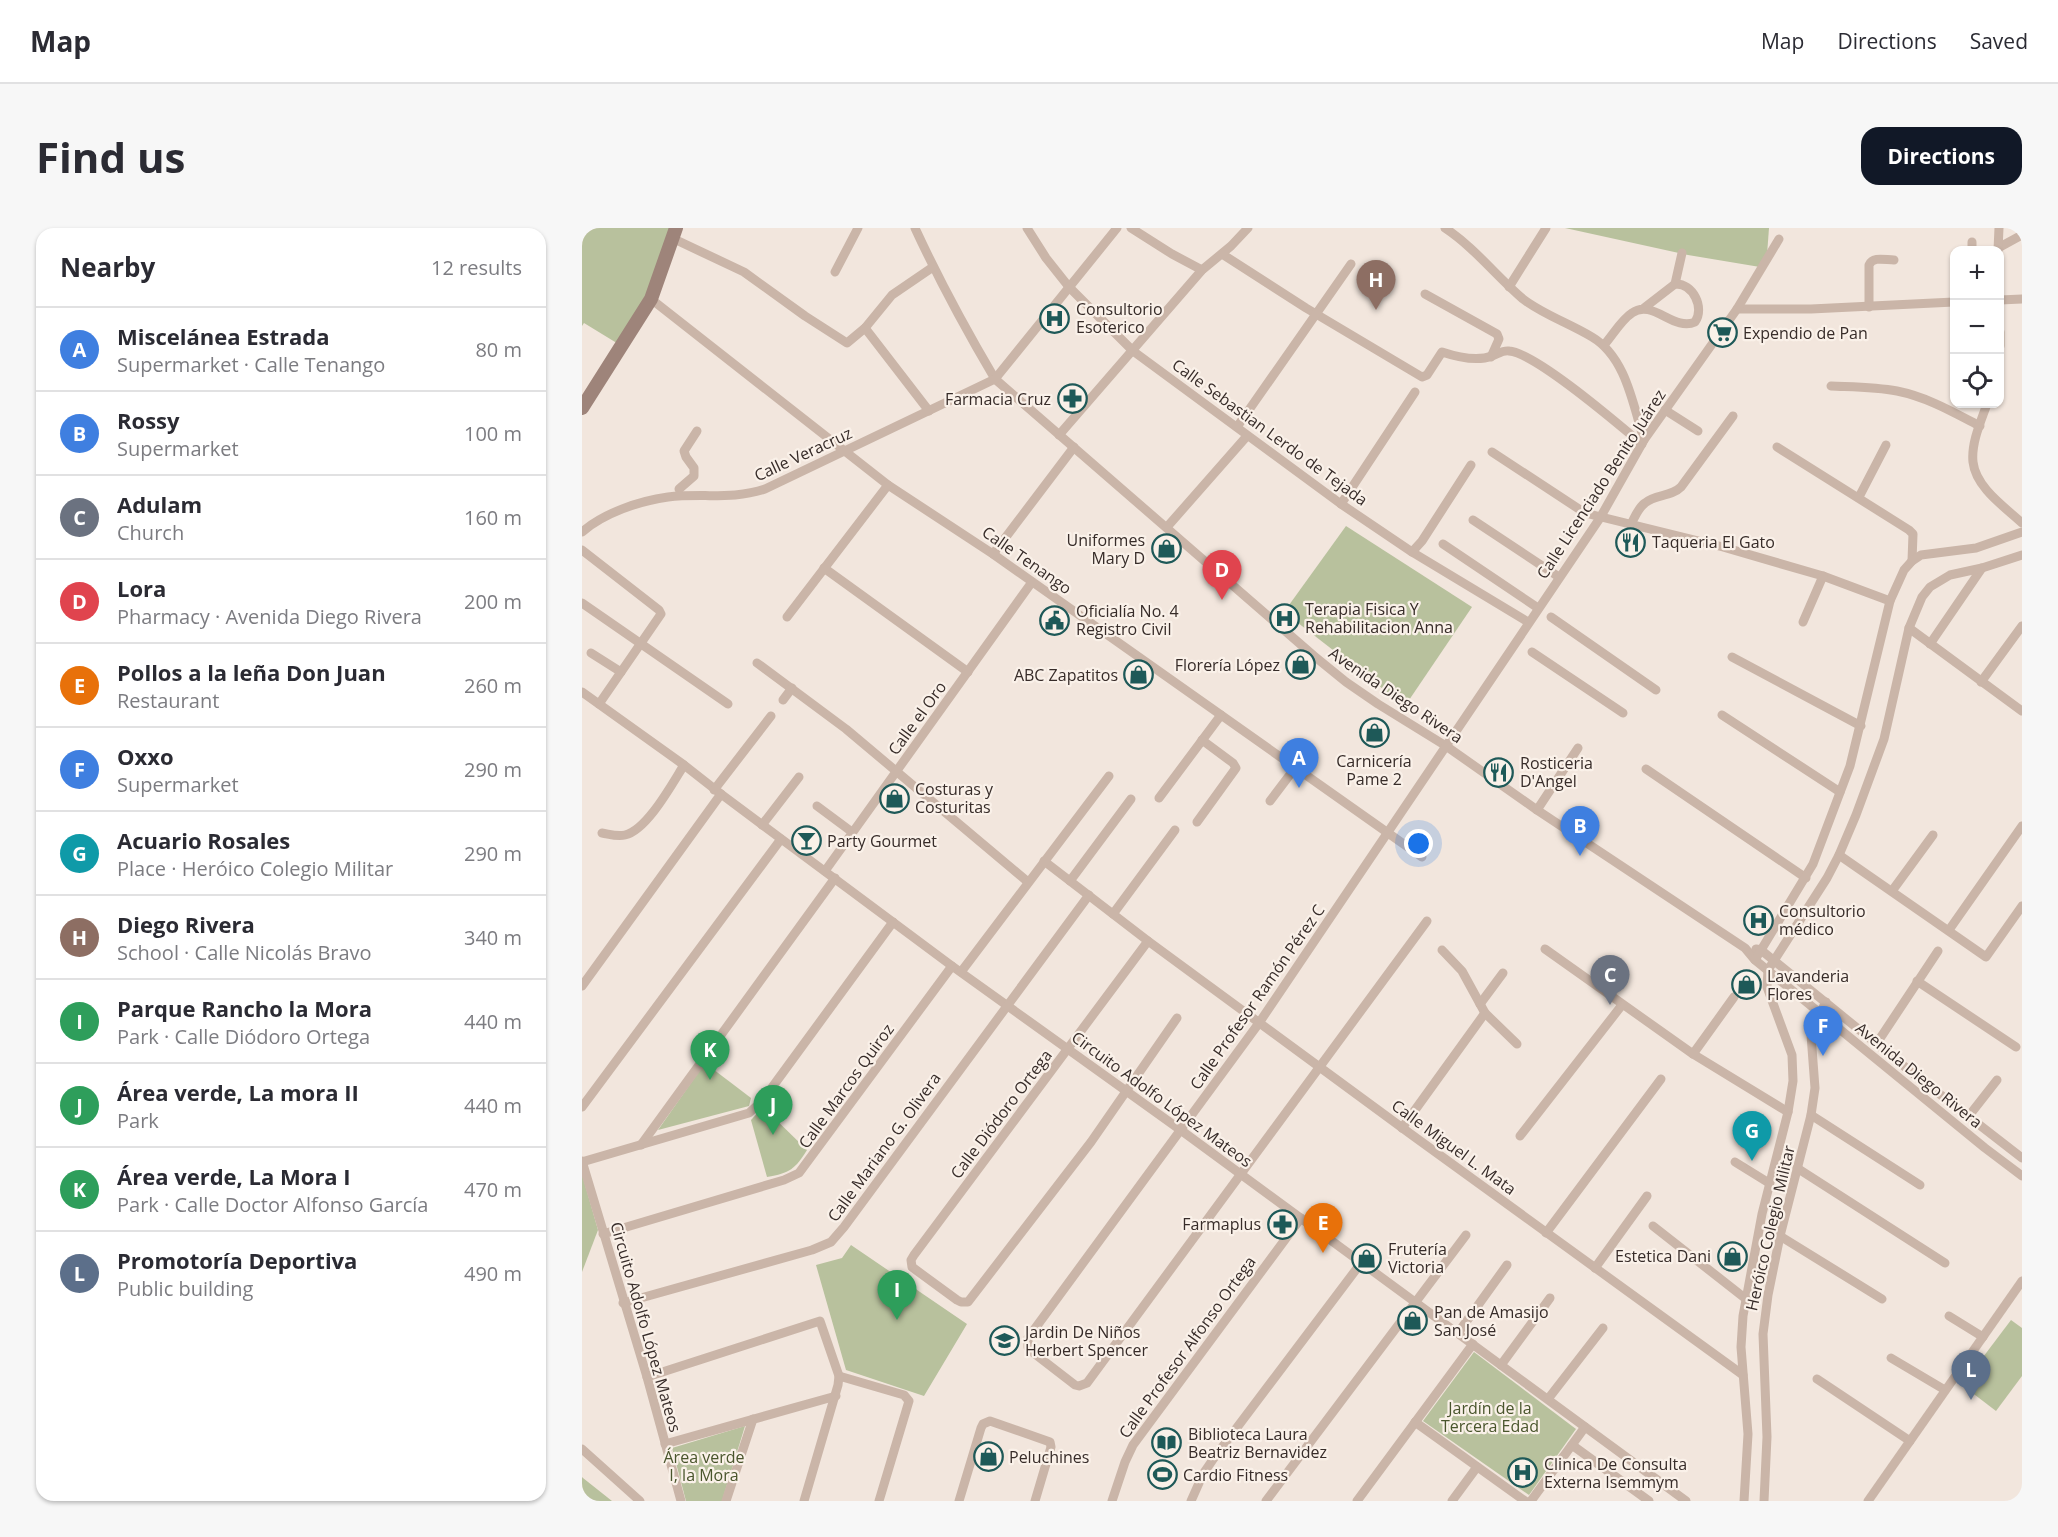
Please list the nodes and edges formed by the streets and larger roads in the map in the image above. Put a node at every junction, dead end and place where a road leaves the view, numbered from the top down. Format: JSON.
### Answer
{"nodes":[{"id":1,"x":858,"y":228,"type":"edge"},
{"id":2,"x":915,"y":228,"type":"edge"},
{"id":3,"x":1027,"y":228,"type":"edge"},
{"id":4,"x":1117,"y":228,"type":"edge"},
{"id":5,"x":1131,"y":228,"type":"edge"},
{"id":6,"x":1248,"y":228,"type":"edge"},
{"id":7,"x":1445,"y":228,"type":"edge"},
{"id":8,"x":1546,"y":228,"type":"edge"},
{"id":9,"x":1998,"y":228,"type":"edge"},
{"id":10,"x":674,"y":233,"type":"edge"},
{"id":11,"x":2022,"y":235,"type":"edge"},
{"id":12,"x":1779,"y":239,"type":"dead end"},
{"id":13,"x":1998,"y":246,"type":"edge"},
{"id":14,"x":2003,"y":246,"type":"edge"},
{"id":15,"x":1682,"y":253,"type":"dead end"},
{"id":16,"x":1222,"y":254,"type":"junction"},
{"id":17,"x":1894,"y":260,"type":"dead end"},
{"id":18,"x":1351,"y":264,"type":"dead end"},
{"id":19,"x":933,"y":267,"type":"junction"},
{"id":20,"x":1202,"y":270,"type":"junction"},
{"id":21,"x":835,"y":272,"type":"dead end"},
{"id":22,"x":1675,"y":284,"type":"junction"},
{"id":23,"x":1509,"y":286,"type":"junction"},
{"id":24,"x":1069,"y":287,"type":"junction"},
{"id":25,"x":1425,"y":294,"type":"dead end"},
{"id":26,"x":651,"y":299,"type":"junction"},
{"id":27,"x":2022,"y":299,"type":"edge"},
{"id":28,"x":2004,"y":300,"type":"edge"},
{"id":29,"x":1950,"y":302,"type":"edge"},
{"id":30,"x":1869,"y":307,"type":"junction"},
{"id":31,"x":1644,"y":308,"type":"junction"},
{"id":32,"x":1737,"y":309,"type":"junction"},
{"id":33,"x":1317,"y":314,"type":"junction"},
{"id":34,"x":865,"y":328,"type":"junction"},
{"id":35,"x":1604,"y":345,"type":"junction"},
{"id":36,"x":1133,"y":351,"type":"junction"},
{"id":37,"x":1491,"y":357,"type":"junction"},
{"id":38,"x":995,"y":380,"type":"junction"},
{"id":39,"x":1831,"y":386,"type":"dead end"},
{"id":40,"x":1415,"y":392,"type":"dead end"},
{"id":41,"x":582,"y":408,"type":"edge"},
{"id":42,"x":1986,"y":408,"type":"edge"},
{"id":43,"x":1665,"y":410,"type":"junction"},
{"id":44,"x":929,"y":411,"type":"junction"},
{"id":45,"x":1733,"y":416,"type":"dead end"},
{"id":46,"x":1980,"y":426,"type":"junction"},
{"id":47,"x":1237,"y":427,"type":"junction"},
{"id":48,"x":1698,"y":430,"type":"dead end"},
{"id":49,"x":697,"y":431,"type":"dead end"},
{"id":50,"x":1059,"y":435,"type":"junction"},
{"id":51,"x":1247,"y":436,"type":"junction"},
{"id":52,"x":1643,"y":442,"type":"junction"},
{"id":53,"x":1886,"y":445,"type":"dead end"},
{"id":54,"x":1074,"y":447,"type":"junction"},
{"id":55,"x":1777,"y":447,"type":"dead end"},
{"id":56,"x":844,"y":452,"type":"junction"},
{"id":57,"x":1492,"y":452,"type":"dead end"},
{"id":58,"x":1471,"y":465,"type":"dead end"},
{"id":59,"x":888,"y":485,"type":"junction"},
{"id":60,"x":679,"y":489,"type":"dead end"},
{"id":61,"x":1859,"y":497,"type":"junction"},
{"id":62,"x":1341,"y":504,"type":"junction"},
{"id":63,"x":1600,"y":518,"type":"junction"},
{"id":64,"x":1473,"y":520,"type":"dead end"},
{"id":65,"x":2022,"y":523,"type":"edge"},
{"id":66,"x":1631,"y":524,"type":"junction"},
{"id":67,"x":1167,"y":527,"type":"junction"},
{"id":68,"x":582,"y":532,"type":"edge"},
{"id":69,"x":2022,"y":532,"type":"edge"},
{"id":70,"x":1443,"y":544,"type":"dead end"},
{"id":71,"x":582,"y":550,"type":"edge"},
{"id":72,"x":1412,"y":552,"type":"junction"},
{"id":73,"x":993,"y":554,"type":"junction"},
{"id":74,"x":2022,"y":555,"type":"edge"},
{"id":75,"x":1912,"y":561,"type":"junction"},
{"id":76,"x":824,"y":568,"type":"junction"},
{"id":77,"x":1982,"y":568,"type":"junction"},
{"id":78,"x":1823,"y":576,"type":"junction"},
{"id":79,"x":1559,"y":577,"type":"junction"},
{"id":80,"x":1032,"y":582,"type":"junction"},
{"id":81,"x":1890,"y":601,"type":"junction"},
{"id":82,"x":582,"y":603,"type":"edge"},
{"id":83,"x":1538,"y":608,"type":"junction"},
{"id":84,"x":788,"y":617,"type":"dead end"},
{"id":85,"x":1551,"y":617,"type":"dead end"},
{"id":86,"x":1528,"y":622,"type":"junction"},
{"id":87,"x":1803,"y":622,"type":"dead end"},
{"id":88,"x":2022,"y":626,"type":"edge"},
{"id":89,"x":1909,"y":628,"type":"junction"},
{"id":90,"x":1930,"y":644,"type":"junction"},
{"id":91,"x":641,"y":645,"type":"junction"},
{"id":92,"x":1532,"y":652,"type":"dead end"},
{"id":93,"x":591,"y":654,"type":"dead end"},
{"id":94,"x":1732,"y":657,"type":"dead end"},
{"id":95,"x":757,"y":663,"type":"dead end"},
{"id":96,"x":621,"y":672,"type":"junction"},
{"id":97,"x":968,"y":672,"type":"junction"},
{"id":98,"x":1981,"y":682,"type":"junction"},
{"id":99,"x":792,"y":688,"type":"junction"},
{"id":100,"x":1656,"y":690,"type":"dead end"},
{"id":101,"x":582,"y":692,"type":"edge"},
{"id":102,"x":783,"y":700,"type":"dead end"},
{"id":103,"x":599,"y":704,"type":"junction"},
{"id":104,"x":728,"y":704,"type":"dead end"},
{"id":105,"x":2022,"y":711,"type":"edge"},
{"id":106,"x":1623,"y":713,"type":"dead end"},
{"id":107,"x":1221,"y":715,"type":"junction"},
{"id":108,"x":1722,"y":715,"type":"dead end"},
{"id":109,"x":771,"y":716,"type":"dead end"},
{"id":110,"x":1861,"y":726,"type":"junction"},
{"id":111,"x":1202,"y":740,"type":"junction"},
{"id":112,"x":1446,"y":746,"type":"junction"},
{"id":113,"x":1578,"y":747,"type":"dead end"},
{"id":114,"x":684,"y":765,"type":"junction"},
{"id":115,"x":1295,"y":768,"type":"junction"},
{"id":116,"x":1646,"y":769,"type":"dead end"},
{"id":117,"x":896,"y":771,"type":"junction"},
{"id":118,"x":1109,"y":776,"type":"dead end"},
{"id":119,"x":800,"y":777,"type":"dead end"},
{"id":120,"x":718,"y":792,"type":"junction"},
{"id":121,"x":1840,"y":792,"type":"junction"},
{"id":122,"x":1160,"y":798,"type":"dead end"},
{"id":123,"x":1131,"y":799,"type":"dead end"},
{"id":124,"x":1270,"y":801,"type":"dead end"},
{"id":125,"x":817,"y":806,"type":"dead end"},
{"id":126,"x":1537,"y":810,"type":"junction"},
{"id":127,"x":1197,"y":822,"type":"dead end"},
{"id":128,"x":762,"y":825,"type":"junction"},
{"id":129,"x":2022,"y":826,"type":"edge"},
{"id":130,"x":1175,"y":830,"type":"dead end"},
{"id":131,"x":602,"y":832,"type":"dead end"},
{"id":132,"x":852,"y":832,"type":"junction"},
{"id":133,"x":1387,"y":834,"type":"junction"},
{"id":134,"x":1933,"y":835,"type":"dead end"},
{"id":135,"x":781,"y":838,"type":"junction"},
{"id":136,"x":1839,"y":855,"type":"junction"},
{"id":137,"x":1422,"y":857,"type":"dead end"},
{"id":138,"x":1044,"y":861,"type":"junction"},
{"id":139,"x":825,"y":871,"type":"junction"},
{"id":140,"x":835,"y":878,"type":"junction"},
{"id":141,"x":1806,"y":878,"type":"junction"},
{"id":142,"x":1070,"y":881,"type":"junction"},
{"id":143,"x":1028,"y":882,"type":"junction"},
{"id":144,"x":1892,"y":891,"type":"junction"},
{"id":145,"x":1089,"y":895,"type":"junction"},
{"id":146,"x":2022,"y":906,"type":"edge"},
{"id":147,"x":1113,"y":914,"type":"junction"},
{"id":148,"x":1427,"y":921,"type":"dead end"},
{"id":149,"x":893,"y":922,"type":"junction"},
{"id":150,"x":1949,"y":930,"type":"junction"},
{"id":151,"x":1148,"y":941,"type":"junction"},
{"id":152,"x":1745,"y":948,"type":"junction"},
{"id":153,"x":1442,"y":950,"type":"dead end"},
{"id":154,"x":1545,"y":950,"type":"dead end"},
{"id":155,"x":1761,"y":950,"type":"junction"},
{"id":156,"x":1938,"y":951,"type":"dead end"},
{"id":157,"x":1755,"y":960,"type":"junction"},
{"id":158,"x":1774,"y":960,"type":"junction"},
{"id":159,"x":952,"y":966,"type":"junction"},
{"id":160,"x":1768,"y":970,"type":"junction"},
{"id":161,"x":961,"y":972,"type":"junction"},
{"id":162,"x":1503,"y":973,"type":"dead end"},
{"id":163,"x":1917,"y":981,"type":"junction"},
{"id":164,"x":582,"y":986,"type":"edge"},
{"id":165,"x":1734,"y":997,"type":"dead end"},
{"id":166,"x":1826,"y":1002,"type":"junction"},
{"id":167,"x":1480,"y":1004,"type":"junction"},
{"id":168,"x":1007,"y":1005,"type":"junction"},
{"id":169,"x":1622,"y":1005,"type":"junction"},
{"id":170,"x":1485,"y":1013,"type":"junction"},
{"id":171,"x":1820,"y":1013,"type":"junction"},
{"id":172,"x":1177,"y":1018,"type":"dead end"},
{"id":173,"x":1259,"y":1023,"type":"junction"},
{"id":174,"x":1876,"y":1043,"type":"junction"},
{"id":175,"x":1517,"y":1044,"type":"dead end"},
{"id":176,"x":2016,"y":1047,"type":"dead end"},
{"id":177,"x":1067,"y":1050,"type":"junction"},
{"id":178,"x":1693,"y":1054,"type":"junction"},
{"id":179,"x":1320,"y":1067,"type":"junction"},
{"id":180,"x":1910,"y":1071,"type":"junction"},
{"id":181,"x":1661,"y":1079,"type":"dead end"},
{"id":182,"x":1997,"y":1080,"type":"dead end"},
{"id":183,"x":1902,"y":1081,"type":"junction"},
{"id":184,"x":1125,"y":1090,"type":"junction"},
{"id":185,"x":582,"y":1107,"type":"edge"},
{"id":186,"x":1788,"y":1112,"type":"junction"},
{"id":187,"x":1811,"y":1114,"type":"junction"},
{"id":188,"x":1968,"y":1117,"type":"junction"},
{"id":189,"x":1402,"y":1128,"type":"junction"},
{"id":190,"x":1182,"y":1131,"type":"junction"},
{"id":191,"x":1520,"y":1136,"type":"dead end"},
{"id":192,"x":641,"y":1145,"type":"junction"},
{"id":193,"x":2022,"y":1158,"type":"edge"},
{"id":194,"x":582,"y":1162,"type":"edge"},
{"id":195,"x":1735,"y":1162,"type":"dead end"},
{"id":196,"x":1797,"y":1168,"type":"junction"},
{"id":197,"x":1242,"y":1175,"type":"junction"},
{"id":198,"x":2022,"y":1176,"type":"edge"},
{"id":199,"x":1769,"y":1183,"type":"junction"},
{"id":200,"x":1920,"y":1185,"type":"dead end"},
{"id":201,"x":1647,"y":1196,"type":"dead end"},
{"id":202,"x":1301,"y":1218,"type":"junction"},
{"id":203,"x":1653,"y":1226,"type":"dead end"},
{"id":204,"x":1546,"y":1233,"type":"junction"},
{"id":205,"x":603,"y":1234,"type":"junction"},
{"id":206,"x":1466,"y":1236,"type":"dead end"},
{"id":207,"x":1780,"y":1236,"type":"junction"},
{"id":208,"x":1361,"y":1263,"type":"junction"},
{"id":209,"x":1945,"y":1263,"type":"dead end"},
{"id":210,"x":1507,"y":1265,"type":"dead end"},
{"id":211,"x":1595,"y":1268,"type":"junction"},
{"id":212,"x":2022,"y":1281,"type":"edge"},
{"id":213,"x":1550,"y":1298,"type":"dead end"},
{"id":214,"x":1746,"y":1299,"type":"junction"},
{"id":215,"x":1882,"y":1299,"type":"dead end"},
{"id":216,"x":1415,"y":1302,"type":"junction"},
{"id":217,"x":623,"y":1303,"type":"junction"},
{"id":218,"x":1949,"y":1316,"type":"dead end"},
{"id":219,"x":1603,"y":1328,"type":"dead end"},
{"id":220,"x":1458,"y":1333,"type":"junction"},
{"id":221,"x":1983,"y":1337,"type":"junction"},
{"id":222,"x":1473,"y":1344,"type":"junction"},
{"id":223,"x":1891,"y":1358,"type":"dead end"},
{"id":224,"x":1501,"y":1365,"type":"junction"},
{"id":225,"x":839,"y":1376,"type":"junction"},
{"id":226,"x":1743,"y":1376,"type":"junction"},
{"id":227,"x":647,"y":1377,"type":"junction"},
{"id":228,"x":1817,"y":1379,"type":"dead end"},
{"id":229,"x":1945,"y":1390,"type":"junction"},
{"id":230,"x":836,"y":1396,"type":"junction"},
{"id":231,"x":1548,"y":1399,"type":"junction"},
{"id":232,"x":753,"y":1419,"type":"junction"},
{"id":233,"x":1416,"y":1422,"type":"junction"},
{"id":234,"x":1586,"y":1427,"type":"junction"},
{"id":235,"x":1910,"y":1441,"type":"junction"},
{"id":236,"x":665,"y":1444,"type":"junction"},
{"id":237,"x":1572,"y":1444,"type":"junction"},
{"id":238,"x":582,"y":1449,"type":"edge"},
{"id":239,"x":1477,"y":1467,"type":"junction"},
{"id":240,"x":640,"y":1501,"type":"edge"},
{"id":241,"x":681,"y":1501,"type":"edge"},
{"id":242,"x":726,"y":1501,"type":"edge"},
{"id":243,"x":804,"y":1501,"type":"edge"},
{"id":244,"x":879,"y":1501,"type":"edge"},
{"id":245,"x":959,"y":1501,"type":"edge"},
{"id":246,"x":1035,"y":1501,"type":"edge"},
{"id":247,"x":1112,"y":1501,"type":"edge"},
{"id":248,"x":1191,"y":1501,"type":"edge"},
{"id":249,"x":1266,"y":1501,"type":"edge"},
{"id":250,"x":1357,"y":1501,"type":"edge"},
{"id":251,"x":1452,"y":1501,"type":"edge"},
{"id":252,"x":1525,"y":1501,"type":"edge"},
{"id":253,"x":1531,"y":1501,"type":"edge"},
{"id":254,"x":1649,"y":1501,"type":"edge"},
{"id":255,"x":1686,"y":1501,"type":"edge"},
{"id":256,"x":1744,"y":1501,"type":"edge"},
{"id":257,"x":1764,"y":1501,"type":"edge"},
{"id":258,"x":1868,"y":1501,"type":"edge"}],
"edges":[{"from":1,"to":21,"type":"street"},
{"from":2,"to":19,"type":"street","name":"Avenida Diego Rivera"},
{"from":3,"to":24,"type":"street","name":"Calle Sebastian Lerdo de Tejada"},
{"from":4,"to":24,"type":"street"},
{"from":5,"to":20,"type":"street"},
{"from":6,"to":16,"type":"street"},
{"from":7,"to":23,"type":"street"},
{"from":8,"to":23,"type":"street"},
{"from":9,"to":13,"type":"street"},
{"from":10,"to":26,"type":"street"},
{"from":10,"to":34,"type":"street"},
{"from":11,"to":14,"type":"street"},
{"from":12,"to":32,"type":"street","name":"Calle Licenciado Benito Juárez"},
{"from":15,"to":22,"type":"street"},
{"from":16,"to":20,"type":"street"},
{"from":16,"to":33,"type":"street"},
{"from":17,"to":30,"type":"street"},
{"from":18,"to":33,"type":"street"},
{"from":19,"to":34,"type":"street"},
{"from":19,"to":38,"type":"street","name":"Avenida Diego Rivera"},
{"from":20,"to":36,"type":"street"},
{"from":22,"to":31,"type":"street"},
{"from":22,"to":31,"type":"street"},
{"from":23,"to":35,"type":"street"},
{"from":24,"to":36,"type":"street","name":"Calle Sebastian Lerdo de Tejada"},
{"from":24,"to":38,"type":"street"},
{"from":25,"to":37,"type":"street"},
{"from":26,"to":41,"type":"street"},
{"from":26,"to":56,"type":"street","name":"Calle Tenango"},
{"from":27,"to":28,"type":"street"},
{"from":29,"to":30,"type":"street"},
{"from":30,"to":32,"type":"street"},
{"from":31,"to":35,"type":"street"},
{"from":32,"to":43,"type":"street","name":"Calle Licenciado Benito Juárez"},
{"from":33,"to":37,"type":"street"},
{"from":33,"to":47,"type":"street"},
{"from":34,"to":44,"type":"street"},
{"from":35,"to":52,"type":"street"},
{"from":36,"to":47,"type":"street","name":"Calle Sebastian Lerdo de Tejada"},
{"from":36,"to":50,"type":"street"},
{"from":37,"to":52,"type":"street"},
{"from":38,"to":44,"type":"street","name":"Calle Veracruz"},
{"from":38,"to":50,"type":"street","name":"Avenida Diego Rivera"},
{"from":39,"to":46,"type":"street"},
{"from":40,"to":62,"type":"street"},
{"from":42,"to":46,"type":"street"},
{"from":43,"to":48,"type":"street"},
{"from":43,"to":52,"type":"street","name":"Calle Licenciado Benito Juárez"},
{"from":44,"to":56,"type":"street","name":"Calle Veracruz"},
{"from":45,"to":66,"type":"street"},
{"from":46,"to":65,"type":"street"},
{"from":47,"to":51,"type":"street","name":"Calle Sebastian Lerdo de Tejada"},
{"from":49,"to":60,"type":"street"},
{"from":50,"to":54,"type":"street","name":"Avenida Diego Rivera"},
{"from":51,"to":62,"type":"street","name":"Calle Sebastian Lerdo de Tejada"},
{"from":51,"to":67,"type":"street"},
{"from":52,"to":63,"type":"street","name":"Calle Licenciado Benito Juárez"},
{"from":53,"to":61,"type":"street"},
{"from":54,"to":67,"type":"street","name":"Avenida Diego Rivera"},
{"from":54,"to":73,"type":"street"},
{"from":55,"to":61,"type":"street"},
{"from":56,"to":59,"type":"street","name":"Calle Tenango"},
{"from":56,"to":68,"type":"street","name":"Calle Veracruz"},
{"from":57,"to":63,"type":"street"},
{"from":58,"to":72,"type":"street"},
{"from":59,"to":73,"type":"street","name":"Calle Tenango"},
{"from":59,"to":76,"type":"street"},
{"from":61,"to":75,"type":"street"},
{"from":62,"to":72,"type":"street","name":"Calle Sebastian Lerdo de Tejada"},
{"from":63,"to":66,"type":"street"},
{"from":63,"to":79,"type":"street","name":"Calle Licenciado Benito Juárez"},
{"from":64,"to":79,"type":"street"},
{"from":66,"to":78,"type":"street"},
{"from":67,"to":112,"type":"street","name":"Avenida Diego Rivera"},
{"from":69,"to":75,"type":"street"},
{"from":70,"to":83,"type":"street"},
{"from":71,"to":91,"type":"street"},
{"from":72,"to":86,"type":"street","name":"Calle Sebastian Lerdo de Tejada"},
{"from":73,"to":80,"type":"street","name":"Calle Tenango"},
{"from":74,"to":77,"type":"street"},
{"from":75,"to":81,"type":"street"},
{"from":76,"to":84,"type":"street"},
{"from":76,"to":97,"type":"street"},
{"from":77,"to":89,"type":"street"},
{"from":77,"to":90,"type":"street"},
{"from":78,"to":81,"type":"street"},
{"from":78,"to":87,"type":"street"},
{"from":79,"to":83,"type":"street","name":"Calle Licenciado Benito Juárez"},
{"from":80,"to":97,"type":"street","name":"Calle el Oro"},
{"from":80,"to":107,"type":"street","name":"Calle Tenango"},
{"from":81,"to":110,"type":"street"},
{"from":82,"to":91,"type":"street"},
{"from":83,"to":86,"type":"street","name":"Calle Licenciado Benito Juárez"},
{"from":85,"to":100,"type":"street"},
{"from":86,"to":112,"type":"street","name":"Calle Licenciado Benito Juárez"},
{"from":88,"to":98,"type":"street"},
{"from":89,"to":90,"type":"street"},
{"from":89,"to":136,"type":"street"},
{"from":90,"to":98,"type":"street"},
{"from":91,"to":96,"type":"street"},
{"from":91,"to":104,"type":"street"},
{"from":92,"to":106,"type":"street"},
{"from":93,"to":96,"type":"street"},
{"from":94,"to":110,"type":"street"},
{"from":95,"to":99,"type":"street"},
{"from":96,"to":103,"type":"street"},
{"from":97,"to":117,"type":"street","name":"Calle el Oro"},
{"from":98,"to":105,"type":"street"},
{"from":99,"to":102,"type":"street"},
{"from":99,"to":117,"type":"street"},
{"from":101,"to":103,"type":"street","name":"Circuito Adolfo López Mateos"},
{"from":103,"to":114,"type":"street","name":"Circuito Adolfo López Mateos"},
{"from":107,"to":111,"type":"street"},
{"from":107,"to":115,"type":"street","name":"Calle Tenango"},
{"from":108,"to":121,"type":"street"},
{"from":109,"to":120,"type":"street"},
{"from":110,"to":121,"type":"street"},
{"from":111,"to":122,"type":"street"},
{"from":111,"to":127,"type":"street"},
{"from":112,"to":126,"type":"street","name":"Avenida Diego Rivera"},
{"from":112,"to":133,"type":"street","name":"Calle Licenciado Benito Juárez"},
{"from":113,"to":126,"type":"street"},
{"from":114,"to":120,"type":"street","name":"Circuito Adolfo López Mateos"},
{"from":114,"to":131,"type":"street"},
{"from":115,"to":124,"type":"street"},
{"from":115,"to":133,"type":"street","name":"Calle Tenango"},
{"from":116,"to":141,"type":"street"},
{"from":117,"to":132,"type":"street","name":"Calle el Oro"},
{"from":117,"to":143,"type":"street"},
{"from":118,"to":138,"type":"street"},
{"from":119,"to":128,"type":"street"},
{"from":120,"to":128,"type":"street","name":"Circuito Adolfo López Mateos"},
{"from":120,"to":164,"type":"street"},
{"from":121,"to":141,"type":"street"},
{"from":123,"to":142,"type":"street"},
{"from":125,"to":132,"type":"street"},
{"from":126,"to":152,"type":"street","name":"Avenida Diego Rivera"},
{"from":128,"to":135,"type":"street","name":"Circuito Adolfo López Mateos"},
{"from":129,"to":150,"type":"street"},
{"from":130,"to":147,"type":"street"},
{"from":132,"to":139,"type":"street","name":"Calle el Oro"},
{"from":133,"to":137,"type":"street","name":"Calle Tenango"},
{"from":133,"to":173,"type":"street","name":"Calle Profesor Ramón Pérez C"},
{"from":134,"to":144,"type":"street"},
{"from":135,"to":139,"type":"street","name":"Circuito Adolfo López Mateos"},
{"from":135,"to":185,"type":"street"},
{"from":136,"to":144,"type":"street"},
{"from":136,"to":158,"type":"street"},
{"from":138,"to":142,"type":"street","name":"Calle Miguel L. Mata"},
{"from":138,"to":143,"type":"street"},
{"from":139,"to":140,"type":"street","name":"Circuito Adolfo López Mateos"},
{"from":140,"to":149,"type":"street","name":"Circuito Adolfo López Mateos"},
{"from":140,"to":192,"type":"street"},
{"from":141,"to":155,"type":"street"},
{"from":142,"to":145,"type":"street","name":"Calle Miguel L. Mata"},
{"from":143,"to":161,"type":"street"},
{"from":144,"to":150,"type":"street"},
{"from":145,"to":147,"type":"street","name":"Calle Miguel L. Mata"},
{"from":145,"to":168,"type":"street","name":"Calle Mariano G. Olivera"},
{"from":146,"to":150,"type":"street"},
{"from":147,"to":151,"type":"street","name":"Calle Miguel L. Mata"},
{"from":148,"to":179,"type":"street"},
{"from":149,"to":159,"type":"street","name":"Circuito Adolfo López Mateos"},
{"from":149,"to":192,"type":"street"},
{"from":151,"to":173,"type":"street","name":"Calle Miguel L. Mata"},
{"from":151,"to":177,"type":"street","name":"Calle Diódoro Ortega"},
{"from":152,"to":155,"type":"street","name":"Avenida Diego Rivera"},
{"from":152,"to":157,"type":"street","name":"Avenida Diego Rivera"},
{"from":153,"to":167,"type":"street"},
{"from":154,"to":169,"type":"street"},
{"from":155,"to":157,"type":"street"},
{"from":155,"to":158,"type":"street","name":"Avenida Diego Rivera"},
{"from":156,"to":163,"type":"street"},
{"from":157,"to":160,"type":"street","name":"Avenida Diego Rivera"},
{"from":158,"to":160,"type":"street"},
{"from":158,"to":166,"type":"street","name":"Avenida Diego Rivera"},
{"from":159,"to":161,"type":"street","name":"Circuito Adolfo López Mateos"},
{"from":159,"to":205,"type":"street","name":"Calle Marcos Quiroz"},
{"from":160,"to":171,"type":"street","name":"Avenida Diego Rivera"},
{"from":160,"to":186,"type":"street","name":"Heróico Colegio Militar"},
{"from":161,"to":168,"type":"street","name":"Circuito Adolfo López Mateos"},
{"from":162,"to":167,"type":"street"},
{"from":163,"to":174,"type":"street"},
{"from":163,"to":176,"type":"street"},
{"from":165,"to":178,"type":"street"},
{"from":166,"to":171,"type":"street","name":"Heróico Colegio Militar"},
{"from":166,"to":174,"type":"street","name":"Avenida Diego Rivera"},
{"from":167,"to":170,"type":"street"},
{"from":168,"to":177,"type":"street","name":"Circuito Adolfo López Mateos"},
{"from":168,"to":217,"type":"street","name":"Calle Mariano G. Olivera"},
{"from":169,"to":178,"type":"street"},
{"from":169,"to":191,"type":"street"},
{"from":170,"to":175,"type":"street"},
{"from":170,"to":189,"type":"street"},
{"from":171,"to":183,"type":"street","name":"Avenida Diego Rivera"},
{"from":171,"to":187,"type":"street","name":"Heróico Colegio Militar"},
{"from":172,"to":184,"type":"street"},
{"from":173,"to":179,"type":"street","name":"Calle Miguel L. Mata"},
{"from":173,"to":190,"type":"street","name":"Calle Profesor Ramón Pérez C"},
{"from":174,"to":180,"type":"street","name":"Avenida Diego Rivera"},
{"from":177,"to":184,"type":"street","name":"Circuito Adolfo López Mateos"},
{"from":177,"to":184,"type":"street","name":"Calle Diódoro Ortega"},
{"from":178,"to":186,"type":"street"},
{"from":179,"to":189,"type":"street","name":"Calle Miguel L. Mata"},
{"from":179,"to":197,"type":"street"},
{"from":180,"to":183,"type":"street"},
{"from":180,"to":188,"type":"street","name":"Avenida Diego Rivera"},
{"from":181,"to":204,"type":"street"},
{"from":182,"to":188,"type":"street"},
{"from":183,"to":198,"type":"street","name":"Avenida Diego Rivera"},
{"from":184,"to":190,"type":"street","name":"Circuito Adolfo López Mateos"},
{"from":186,"to":199,"type":"street","name":"Heróico Colegio Militar"},
{"from":187,"to":196,"type":"street","name":"Heróico Colegio Militar"},
{"from":187,"to":200,"type":"street"},
{"from":188,"to":193,"type":"street","name":"Avenida Diego Rivera"},
{"from":189,"to":204,"type":"street","name":"Calle Miguel L. Mata"},
{"from":190,"to":197,"type":"street","name":"Circuito Adolfo López Mateos"},
{"from":190,"to":197,"type":"street","name":"Calle Profesor Ramón Pérez C"},
{"from":192,"to":194,"type":"street"},
{"from":194,"to":205,"type":"street","name":"Circuito Adolfo López Mateos"},
{"from":195,"to":199,"type":"street"},
{"from":196,"to":207,"type":"street","name":"Heróico Colegio Militar"},
{"from":196,"to":209,"type":"street"},
{"from":197,"to":202,"type":"street","name":"Circuito Adolfo López Mateos"},
{"from":199,"to":214,"type":"street","name":"Heróico Colegio Militar"},
{"from":201,"to":211,"type":"street"},
{"from":202,"to":208,"type":"street","name":"Circuito Adolfo López Mateos"},
{"from":202,"to":247,"type":"street","name":"Calle Profesor Alfonso Ortega"},
{"from":203,"to":214,"type":"street"},
{"from":204,"to":211,"type":"street","name":"Calle Miguel L. Mata"},
{"from":205,"to":217,"type":"street","name":"Circuito Adolfo López Mateos"},
{"from":206,"to":216,"type":"street"},
{"from":207,"to":215,"type":"street"},
{"from":207,"to":257,"type":"street","name":"Heróico Colegio Militar"},
{"from":208,"to":216,"type":"street","name":"Circuito Adolfo López Mateos"},
{"from":208,"to":248,"type":"street"},
{"from":210,"to":220,"type":"street"},
{"from":211,"to":226,"type":"street","name":"Calle Miguel L. Mata"},
{"from":212,"to":221,"type":"street"},
{"from":213,"to":224,"type":"street"},
{"from":214,"to":226,"type":"street","name":"Heróico Colegio Militar"},
{"from":216,"to":220,"type":"street","name":"Circuito Adolfo López Mateos"},
{"from":216,"to":249,"type":"street"},
{"from":217,"to":227,"type":"street","name":"Circuito Adolfo López Mateos"},
{"from":218,"to":221,"type":"street"},
{"from":219,"to":231,"type":"street"},
{"from":220,"to":222,"type":"street","name":"Circuito Adolfo López Mateos"},
{"from":221,"to":229,"type":"street"},
{"from":222,"to":224,"type":"street","name":"Circuito Adolfo López Mateos"},
{"from":222,"to":233,"type":"street"},
{"from":223,"to":229,"type":"street"},
{"from":224,"to":231,"type":"street","name":"Circuito Adolfo López Mateos"},
{"from":225,"to":227,"type":"street"},
{"from":225,"to":230,"type":"street"},
{"from":225,"to":244,"type":"street"},
{"from":226,"to":256,"type":"street","name":"Heróico Colegio Militar"},
{"from":227,"to":236,"type":"street","name":"Circuito Adolfo López Mateos"},
{"from":228,"to":235,"type":"street"},
{"from":229,"to":235,"type":"street"},
{"from":230,"to":232,"type":"street"},
{"from":230,"to":243,"type":"street"},
{"from":231,"to":234,"type":"street","name":"Circuito Adolfo López Mateos"},
{"from":232,"to":236,"type":"street"},
{"from":232,"to":242,"type":"street"},
{"from":233,"to":239,"type":"street"},
{"from":233,"to":250,"type":"street"},
{"from":234,"to":237,"type":"street"},
{"from":234,"to":255,"type":"street","name":"Circuito Adolfo López Mateos"},
{"from":235,"to":258,"type":"street"},
{"from":236,"to":241,"type":"street","name":"Circuito Adolfo López Mateos"},
{"from":237,"to":253,"type":"street"},
{"from":237,"to":254,"type":"street"},
{"from":238,"to":240,"type":"street"},
{"from":239,"to":251,"type":"street"},
{"from":239,"to":252,"type":"street"},
{"from":245,"to":246,"type":"street"}]}
